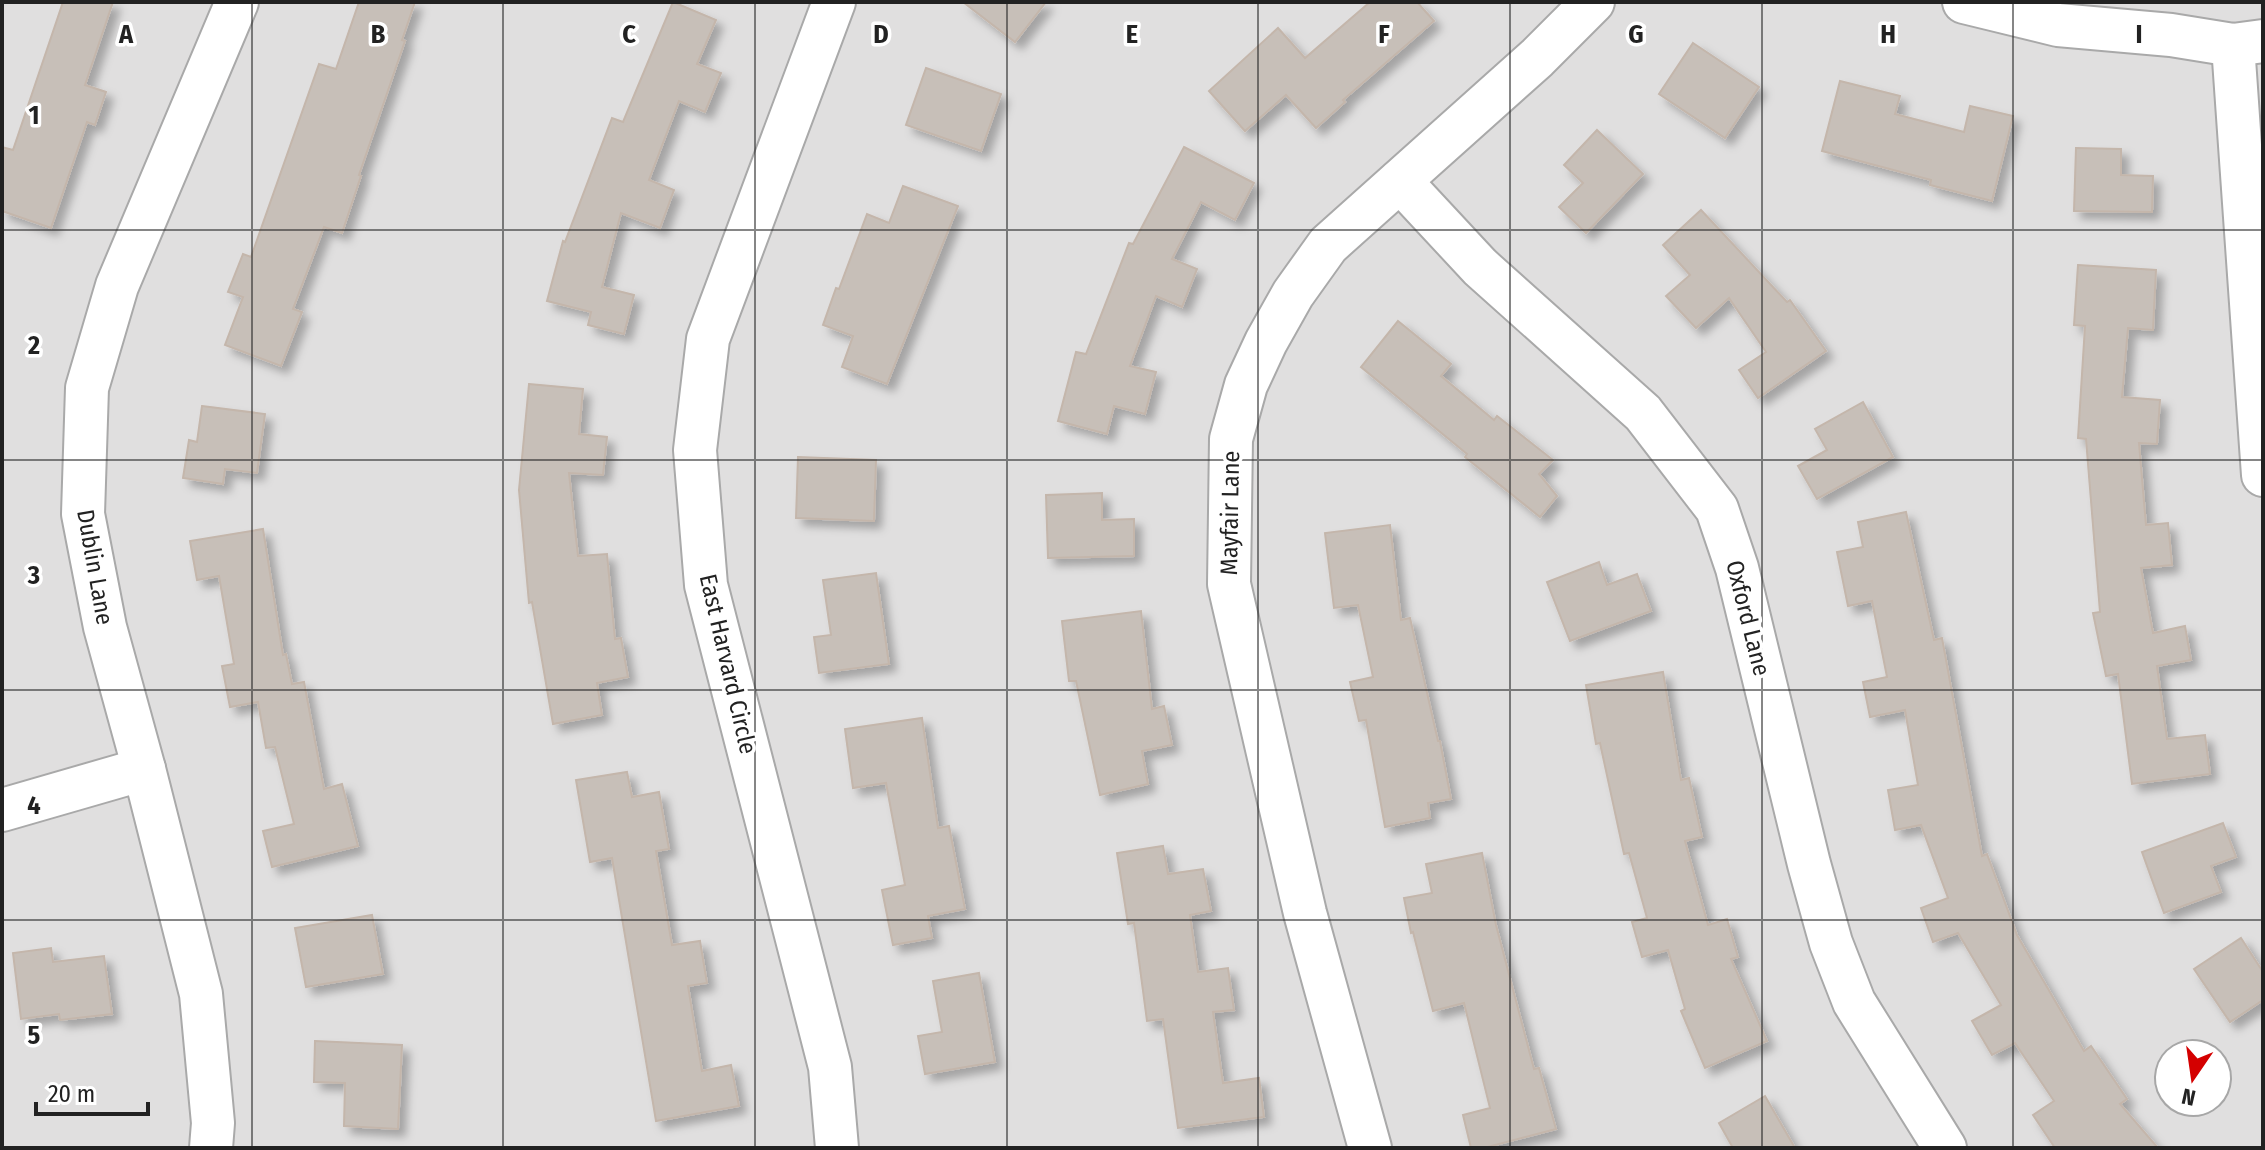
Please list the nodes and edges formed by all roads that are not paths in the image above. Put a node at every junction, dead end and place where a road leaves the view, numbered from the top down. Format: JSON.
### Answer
{"nodes":[{"id":1,"x":237,"y":2,"type":"edge"},
{"id":2,"x":834,"y":2,"type":"edge"},
{"id":3,"x":1593,"y":2,"type":"edge"},
{"id":4,"x":1964,"y":2,"type":"edge"},
{"id":5,"x":2248,"y":43,"type":"edge"},
{"id":6,"x":1400,"y":181,"type":"junction"},
{"id":7,"x":2263,"y":475,"type":"edge"},
{"id":8,"x":144,"y":769,"type":"junction"},
{"id":9,"x":2,"y":810,"type":"edge"},
{"id":10,"x":211,"y":1148,"type":"edge"},
{"id":11,"x":837,"y":1148,"type":"edge"},
{"id":12,"x":1370,"y":1148,"type":"edge"},
{"id":13,"x":1945,"y":1148,"type":"edge"}],
"edges":[{"from":1,"to":8,"type":"street","name":"Dublin Lane"},
{"from":2,"to":11,"type":"street","name":"East Harvard Circle"},
{"from":3,"to":6,"type":"street","name":"Mayfair Lane"},
{"from":4,"to":5,"type":"street"},
{"from":5,"to":7,"type":"street"},
{"from":6,"to":12,"type":"street","name":"Mayfair Lane"},
{"from":6,"to":13,"type":"street","name":"Oxford Lane"},
{"from":8,"to":9,"type":"street"},
{"from":8,"to":10,"type":"street","name":"Dublin Lane"}]}
